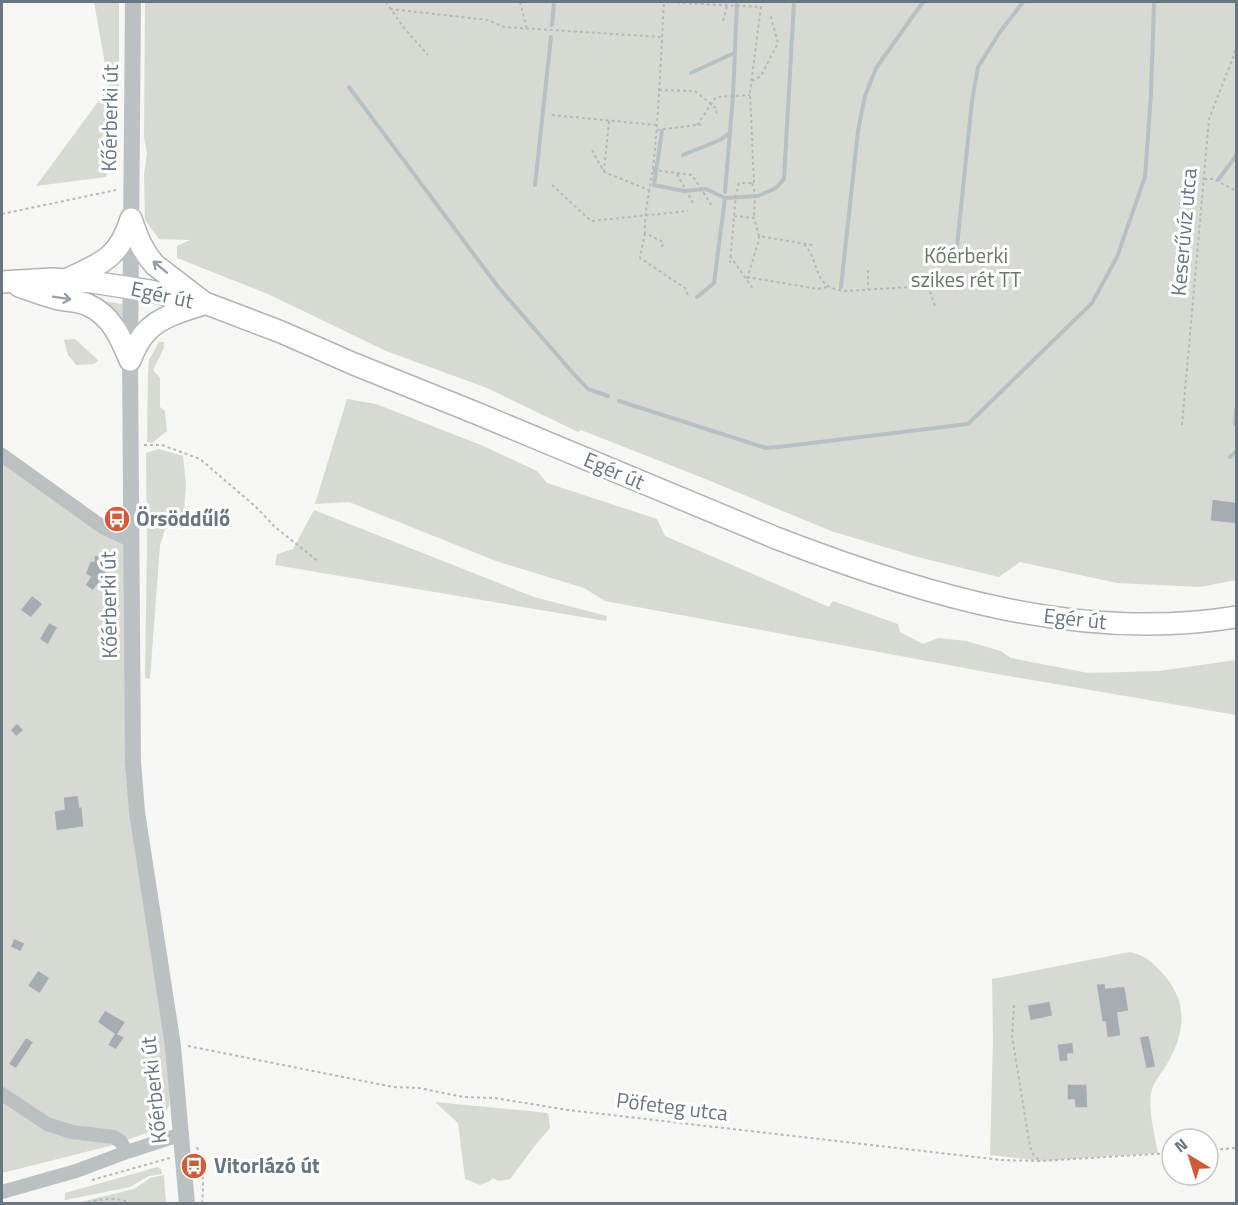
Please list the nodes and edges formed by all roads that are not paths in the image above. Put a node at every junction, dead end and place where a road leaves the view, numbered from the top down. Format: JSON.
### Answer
{"nodes":[{"id":1,"x":133,"y":2,"type":"edge"},
{"id":2,"x":131,"y":219,"type":"junction"},
{"id":3,"x":68,"y":279,"type":"junction"},
{"id":4,"x":4,"y":282,"type":"edge"},
{"id":5,"x":131,"y":288,"type":"junction"},
{"id":6,"x":205,"y":303,"type":"junction"},
{"id":7,"x":130,"y":360,"type":"junction"},
{"id":8,"x":2,"y":454,"type":"edge"},
{"id":9,"x":130,"y":540,"type":"junction"},
{"id":10,"x":1236,"y":617,"type":"edge"},
{"id":11,"x":2,"y":1094,"type":"edge"},
{"id":12,"x":189,"y":1137,"type":"junction"},
{"id":13,"x":127,"y":1152,"type":"junction"},
{"id":14,"x":2,"y":1192,"type":"edge"},
{"id":15,"x":187,"y":1203,"type":"edge"}],
"edges":[{"from":1,"to":2,"type":"street","name":"Kőérberki út"},
{"from":2,"to":3,"type":"main road"},
{"from":2,"to":5,"type":"street","name":"Kőérberki út"},
{"from":6,"to":2,"type":"main road","one_way":true},
{"from":3,"to":4,"type":"main road","name":"Egér út"},
{"from":3,"to":5,"type":"main road","name":"Egér út"},
{"from":4,"to":7,"type":"main road","one_way":true},
{"from":5,"to":6,"type":"main road","name":"Egér út"},
{"from":5,"to":7,"type":"street","name":"Kőérberki út"},
{"from":6,"to":7,"type":"main road"},
{"from":6,"to":10,"type":"main road","name":"Egér út"},
{"from":7,"to":9,"type":"street","name":"Kőérberki út"},
{"from":8,"to":9,"type":"street"},
{"from":9,"to":12,"type":"street","name":"Kőérberki út"},
{"from":11,"to":13,"type":"street"},
{"from":12,"to":13,"type":"street"},
{"from":12,"to":15,"type":"street","name":"Kőérberki út"},
{"from":13,"to":14,"type":"street"}]}
